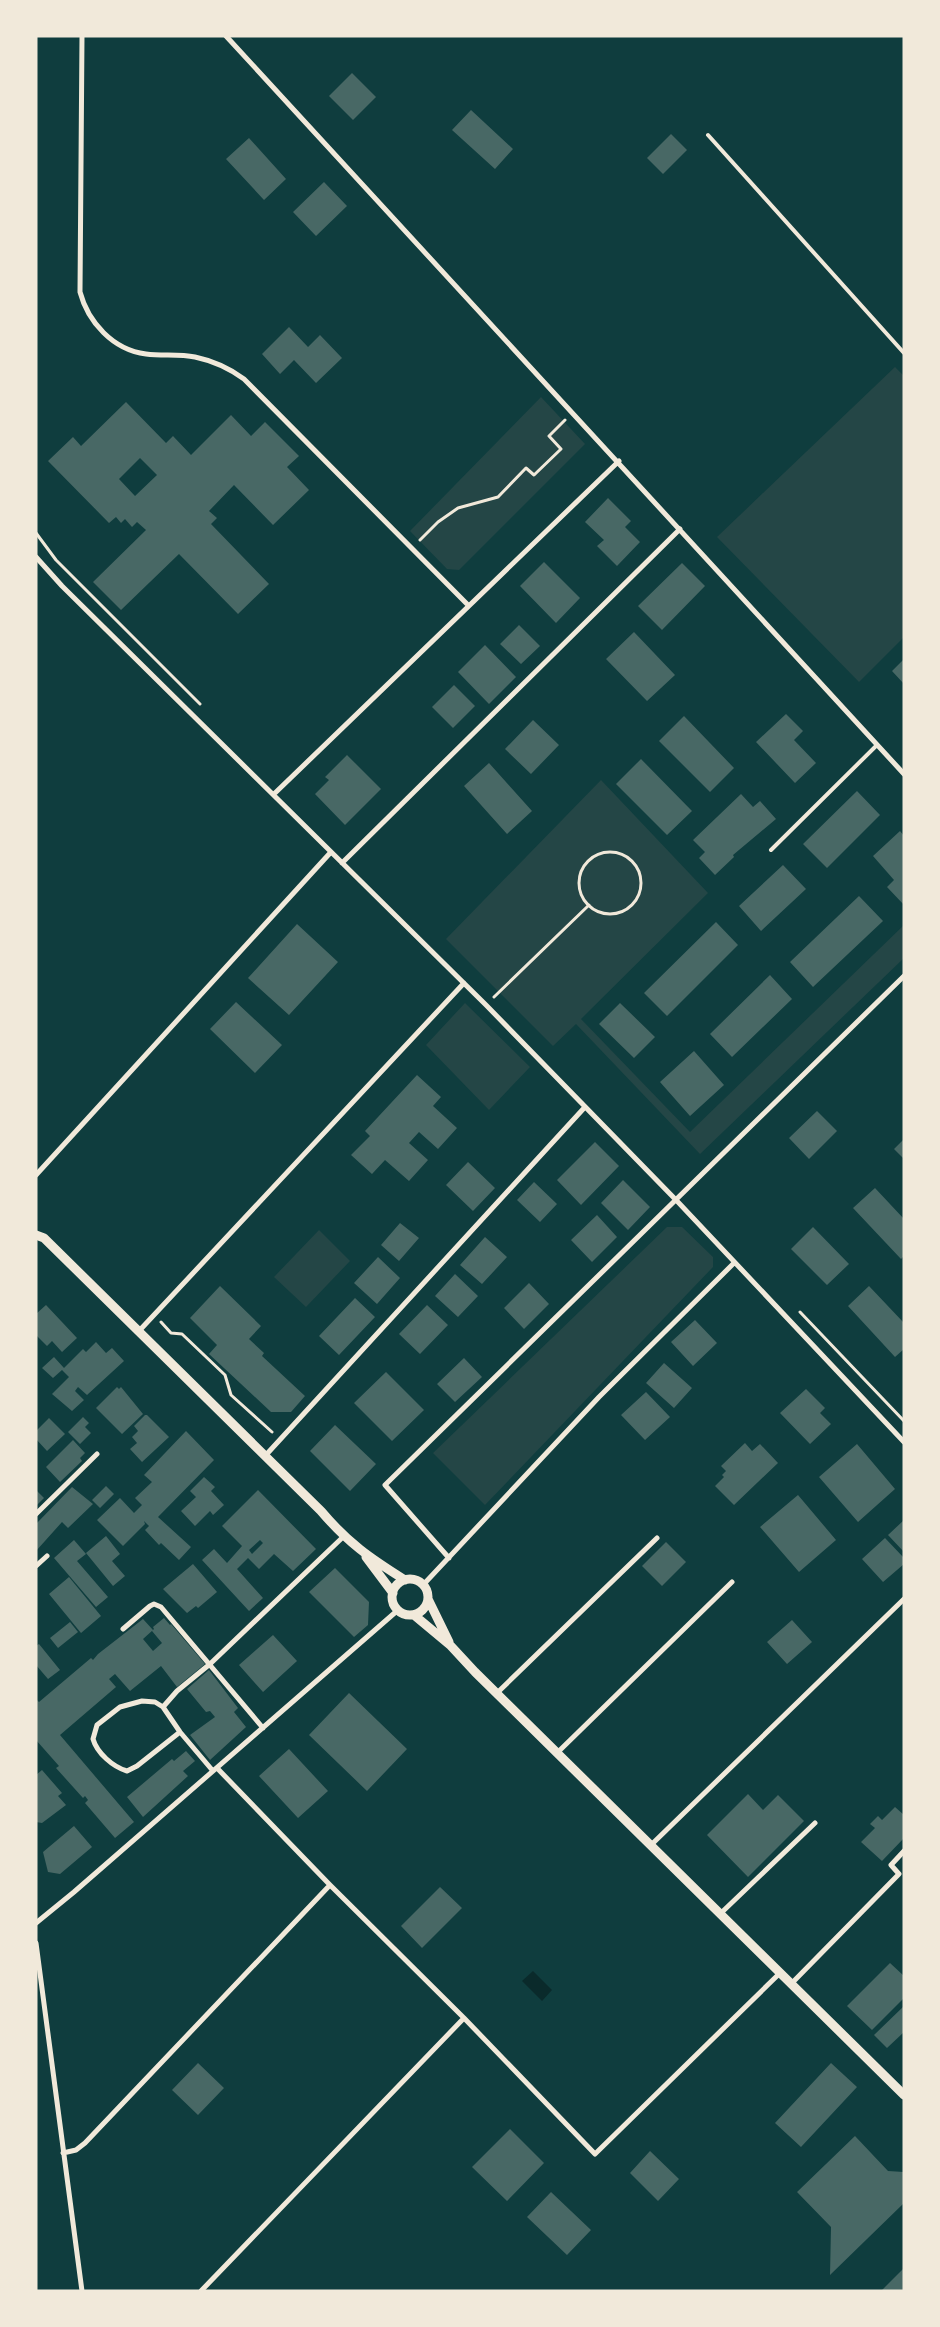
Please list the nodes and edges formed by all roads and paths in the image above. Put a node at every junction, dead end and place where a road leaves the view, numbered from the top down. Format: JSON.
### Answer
{"nodes":[{"id":1,"x":82,"y":36,"type":"edge"},
{"id":2,"x":226,"y":36,"type":"edge"},
{"id":3,"x":708,"y":136,"type":"dead end"},
{"id":4,"x":904,"y":353,"type":"edge"},
{"id":5,"x":573,"y":412,"type":"junction"},
{"id":6,"x":619,"y":461,"type":"junction"},
{"id":7,"x":680,"y":528,"type":"junction"},
{"id":8,"x":412,"y":548,"type":"junction"},
{"id":9,"x":37,"y":559,"type":"edge"},
{"id":10,"x":468,"y":605,"type":"junction"},
{"id":11,"x":877,"y":745,"type":"junction"},
{"id":12,"x":904,"y":774,"type":"edge"},
{"id":13,"x":274,"y":794,"type":"junction"},
{"id":14,"x":771,"y":850,"type":"dead end"},
{"id":15,"x":331,"y":852,"type":"junction"},
{"id":16,"x":342,"y":863,"type":"junction"},
{"id":17,"x":589,"y":905,"type":"junction"},
{"id":18,"x":903,"y":979,"type":"edge"},
{"id":19,"x":464,"y":983,"type":"junction"},
{"id":20,"x":486,"y":1005,"type":"junction"},
{"id":21,"x":585,"y":1106,"type":"junction"},
{"id":22,"x":36,"y":1175,"type":"edge"},
{"id":23,"x":677,"y":1201,"type":"junction"},
{"id":24,"x":36,"y":1235,"type":"edge"},
{"id":25,"x":734,"y":1263,"type":"junction"},
{"id":26,"x":154,"y":1316,"type":"junction"},
{"id":27,"x":139,"y":1331,"type":"junction"},
{"id":28,"x":280,"y":1440,"type":"junction"},
{"id":29,"x":904,"y":1442,"type":"edge"},
{"id":30,"x":97,"y":1454,"type":"dead end"},
{"id":31,"x":265,"y":1456,"type":"junction"},
{"id":32,"x":36,"y":1514,"type":"edge"},
{"id":33,"x":343,"y":1537,"type":"junction"},
{"id":34,"x":657,"y":1538,"type":"dead end"},
{"id":35,"x":363,"y":1553,"type":"junction"},
{"id":36,"x":47,"y":1556,"type":"dead end"},
{"id":37,"x":449,"y":1558,"type":"junction"},
{"id":38,"x":36,"y":1566,"type":"edge"},
{"id":39,"x":405,"y":1580,"type":"junction"},
{"id":40,"x":732,"y":1582,"type":"dead end"},
{"id":41,"x":423,"y":1585,"type":"junction"},
{"id":42,"x":393,"y":1593,"type":"junction"},
{"id":43,"x":428,"y":1598,"type":"junction"},
{"id":44,"x":904,"y":1599,"type":"edge"},
{"id":45,"x":398,"y":1610,"type":"junction"},
{"id":46,"x":414,"y":1615,"type":"junction"},
{"id":47,"x":123,"y":1629,"type":"dead end"},
{"id":48,"x":450,"y":1645,"type":"junction"},
{"id":49,"x":210,"y":1664,"type":"junction"},
{"id":50,"x":497,"y":1693,"type":"junction"},
{"id":51,"x":163,"y":1707,"type":"junction"},
{"id":52,"x":264,"y":1728,"type":"junction"},
{"id":53,"x":180,"y":1732,"type":"junction"},
{"id":54,"x":557,"y":1754,"type":"junction"},
{"id":55,"x":215,"y":1770,"type":"junction"},
{"id":56,"x":815,"y":1823,"type":"dead end"},
{"id":57,"x":650,"y":1846,"type":"junction"},
{"id":58,"x":904,"y":1851,"type":"edge"},
{"id":59,"x":330,"y":1885,"type":"junction"},
{"id":60,"x":720,"y":1914,"type":"junction"},
{"id":61,"x":36,"y":1923,"type":"edge"},
{"id":62,"x":36,"y":1943,"type":"edge"},
{"id":63,"x":780,"y":1973,"type":"junction"},
{"id":64,"x":791,"y":1984,"type":"junction"},
{"id":65,"x":464,"y":2018,"type":"junction"},
{"id":66,"x":904,"y":2095,"type":"edge"},
{"id":67,"x":64,"y":2153,"type":"junction"},
{"id":68,"x":82,"y":2291,"type":"edge"},
{"id":69,"x":201,"y":2291,"type":"edge"}],
"edges":[{"from":1,"to":8,"type":"street"},
{"from":2,"to":5,"type":"street"},
{"from":3,"to":4,"type":"lane"},
{"from":5,"to":6,"type":"street"},
{"from":5,"to":8,"type":"path"},
{"from":6,"to":7,"type":"street"},
{"from":6,"to":10,"type":"street"},
{"from":7,"to":11,"type":"street"},
{"from":7,"to":16,"type":"street"},
{"from":8,"to":10,"type":"street"},
{"from":9,"to":13,"type":"street"},
{"from":10,"to":13,"type":"street"},
{"from":11,"to":12,"type":"street"},
{"from":11,"to":14,"type":"lane"},
{"from":13,"to":15,"type":"street"},
{"from":15,"to":16,"type":"street"},
{"from":15,"to":22,"type":"street"},
{"from":16,"to":19,"type":"street"},
{"from":17,"to":17,"type":"path"},
{"from":17,"to":20,"type":"path"},
{"from":18,"to":23,"type":"street"},
{"from":19,"to":20,"type":"street"},
{"from":19,"to":26,"type":"street"},
{"from":20,"to":21,"type":"street"},
{"from":21,"to":23,"type":"street"},
{"from":21,"to":28,"type":"street"},
{"from":23,"to":25,"type":"street"},
{"from":23,"to":37,"type":"street"},
{"from":24,"to":27,"type":"street"},
{"from":25,"to":29,"type":"street"},
{"from":25,"to":37,"type":"street"},
{"from":26,"to":27,"type":"street"},
{"from":26,"to":28,"type":"path"},
{"from":27,"to":31,"type":"street"},
{"from":28,"to":31,"type":"street"},
{"from":30,"to":32,"type":"street"},
{"from":31,"to":33,"type":"street"},
{"from":33,"to":35,"type":"street"},
{"from":33,"to":49,"type":"street"},
{"from":34,"to":50,"type":"street"},
{"from":35,"to":39,"type":"street"},
{"from":35,"to":42,"type":"street"},
{"from":36,"to":38,"type":"street"},
{"from":37,"to":41,"type":"street"},
{"from":39,"to":41,"type":"street"},
{"from":39,"to":42,"type":"street"},
{"from":40,"to":54,"type":"street"},
{"from":41,"to":43,"type":"street"},
{"from":42,"to":45,"type":"street"},
{"from":43,"to":46,"type":"street"},
{"from":43,"to":48,"type":"street"},
{"from":44,"to":57,"type":"street"},
{"from":45,"to":46,"type":"street"},
{"from":45,"to":52,"type":"street"},
{"from":46,"to":48,"type":"street"},
{"from":47,"to":49,"type":"street"},
{"from":48,"to":50,"type":"street"},
{"from":49,"to":51,"type":"street"},
{"from":49,"to":52,"type":"street"},
{"from":50,"to":54,"type":"street"},
{"from":51,"to":53,"type":"street"},
{"from":51,"to":53,"type":"street"},
{"from":52,"to":55,"type":"street"},
{"from":53,"to":55,"type":"street"},
{"from":54,"to":57,"type":"street"},
{"from":55,"to":59,"type":"street"},
{"from":55,"to":61,"type":"street"},
{"from":56,"to":60,"type":"street"},
{"from":57,"to":60,"type":"street"},
{"from":58,"to":64,"type":"street"},
{"from":59,"to":65,"type":"street"},
{"from":59,"to":67,"type":"street"},
{"from":60,"to":63,"type":"street"},
{"from":62,"to":67,"type":"street"},
{"from":63,"to":64,"type":"street"},
{"from":63,"to":65,"type":"street"},
{"from":64,"to":66,"type":"street"},
{"from":65,"to":69,"type":"street"},
{"from":67,"to":68,"type":"street"}]}
